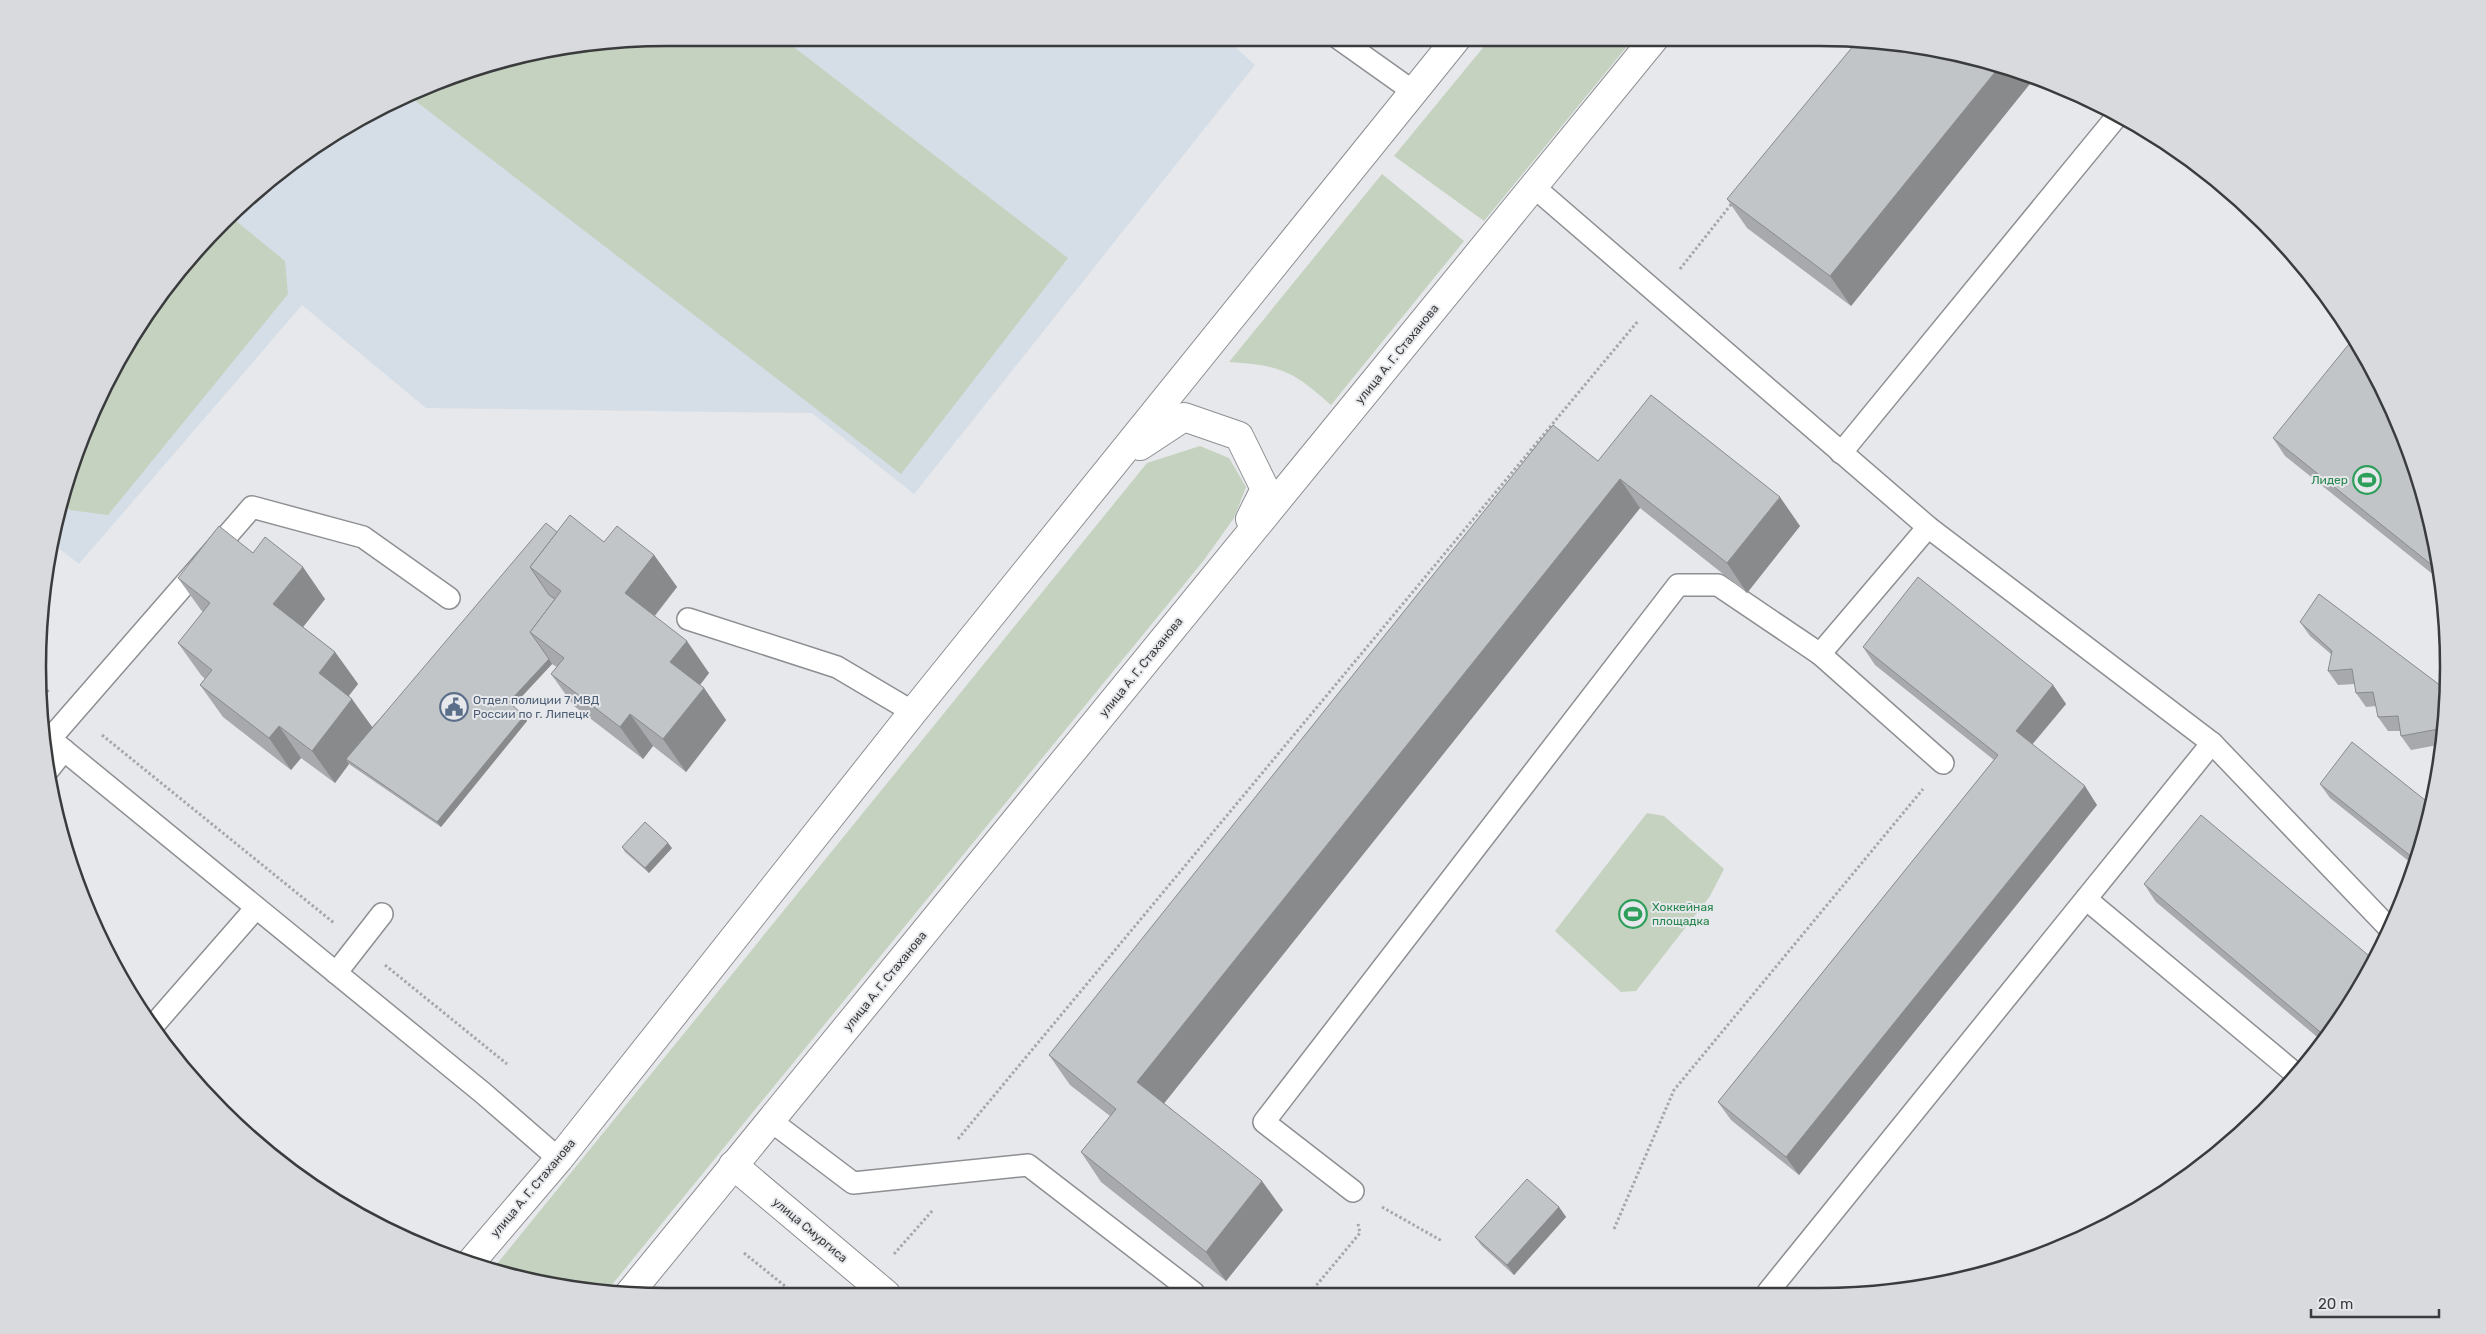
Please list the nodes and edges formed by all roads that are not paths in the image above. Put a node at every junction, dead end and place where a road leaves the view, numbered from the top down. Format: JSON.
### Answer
{"nodes":[{"id":1,"x":1349,"y":46,"type":"edge"},
{"id":2,"x":1451,"y":46,"type":"edge"},
{"id":3,"x":1648,"y":46,"type":"edge"},
{"id":4,"x":1414,"y":92,"type":"junction"},
{"id":5,"x":2113,"y":121,"type":"edge"},
{"id":6,"x":1534,"y":187,"type":"junction"},
{"id":7,"x":1841,"y":453,"type":"junction"},
{"id":8,"x":1118,"y":461,"type":"junction"},
{"id":9,"x":1928,"y":527,"type":"junction"},
{"id":10,"x":1230,"y":558,"type":"junction"},
{"id":11,"x":449,"y":598,"type":"dead end"},
{"id":12,"x":688,"y":619,"type":"dead end"},
{"id":13,"x":1820,"y":654,"type":"junction"},
{"id":14,"x":913,"y":712,"type":"junction"},
{"id":15,"x":52,"y":741,"type":"edge"},
{"id":16,"x":2212,"y":743,"type":"junction"},
{"id":17,"x":1943,"y":763,"type":"road end"},
{"id":18,"x":2086,"y":899,"type":"junction"},
{"id":19,"x":256,"y":908,"type":"junction"},
{"id":20,"x":382,"y":914,"type":"dead end"},
{"id":21,"x":2384,"y":924,"type":"edge"},
{"id":22,"x":336,"y":973,"type":"junction"},
{"id":23,"x":157,"y":1021,"type":"edge"},
{"id":24,"x":2291,"y":1069,"type":"edge"},
{"id":25,"x":771,"y":1121,"type":"junction"},
{"id":26,"x":558,"y":1159,"type":"junction"},
{"id":27,"x":733,"y":1165,"type":"junction"},
{"id":28,"x":1353,"y":1191,"type":"road end"},
{"id":29,"x":475,"y":1257,"type":"edge"},
{"id":30,"x":635,"y":1286,"type":"edge"},
{"id":31,"x":878,"y":1288,"type":"edge"},
{"id":32,"x":1188,"y":1288,"type":"edge"},
{"id":33,"x":1771,"y":1288,"type":"edge"}],
"edges":[{"from":1,"to":4,"type":"lane"},
{"from":2,"to":4,"type":"main road","name":"улица А. Г. Стаханова"},
{"from":3,"to":6,"type":"main road","name":"улица А. Г. Стаханова"},
{"from":4,"to":8,"type":"main road","name":"улица А. Г. Стаханова"},
{"from":5,"to":7,"type":"lane"},
{"from":6,"to":7,"type":"lane"},
{"from":6,"to":10,"type":"main road","name":"улица А. Г. Стаханова"},
{"from":7,"to":9,"type":"lane"},
{"from":8,"to":10,"type":"main road"},
{"from":8,"to":14,"type":"main road","name":"улица А. Г. Стаханова"},
{"from":9,"to":13,"type":"lane"},
{"from":9,"to":16,"type":"lane"},
{"from":10,"to":25,"type":"main road","name":"улица А. Г. Стаханова"},
{"from":11,"to":15,"type":"lane"},
{"from":12,"to":14,"type":"lane"},
{"from":13,"to":17,"type":"lane"},
{"from":13,"to":28,"type":"lane"},
{"from":14,"to":26,"type":"main road","name":"улица А. Г. Стаханова"},
{"from":15,"to":19,"type":"lane"},
{"from":16,"to":18,"type":"lane"},
{"from":16,"to":21,"type":"lane"},
{"from":18,"to":24,"type":"lane"},
{"from":18,"to":33,"type":"lane"},
{"from":19,"to":22,"type":"lane"},
{"from":19,"to":23,"type":"lane"},
{"from":20,"to":22,"type":"lane"},
{"from":22,"to":26,"type":"lane"},
{"from":25,"to":27,"type":"main road","name":"улица А. Г. Стаханова"},
{"from":25,"to":32,"type":"lane"},
{"from":26,"to":29,"type":"main road","name":"улица А. Г. Стаханова"},
{"from":27,"to":30,"type":"main road","name":"улица А. Г. Стаханова"},
{"from":27,"to":31,"type":"main road","name":"улица Смургиса"}]}
